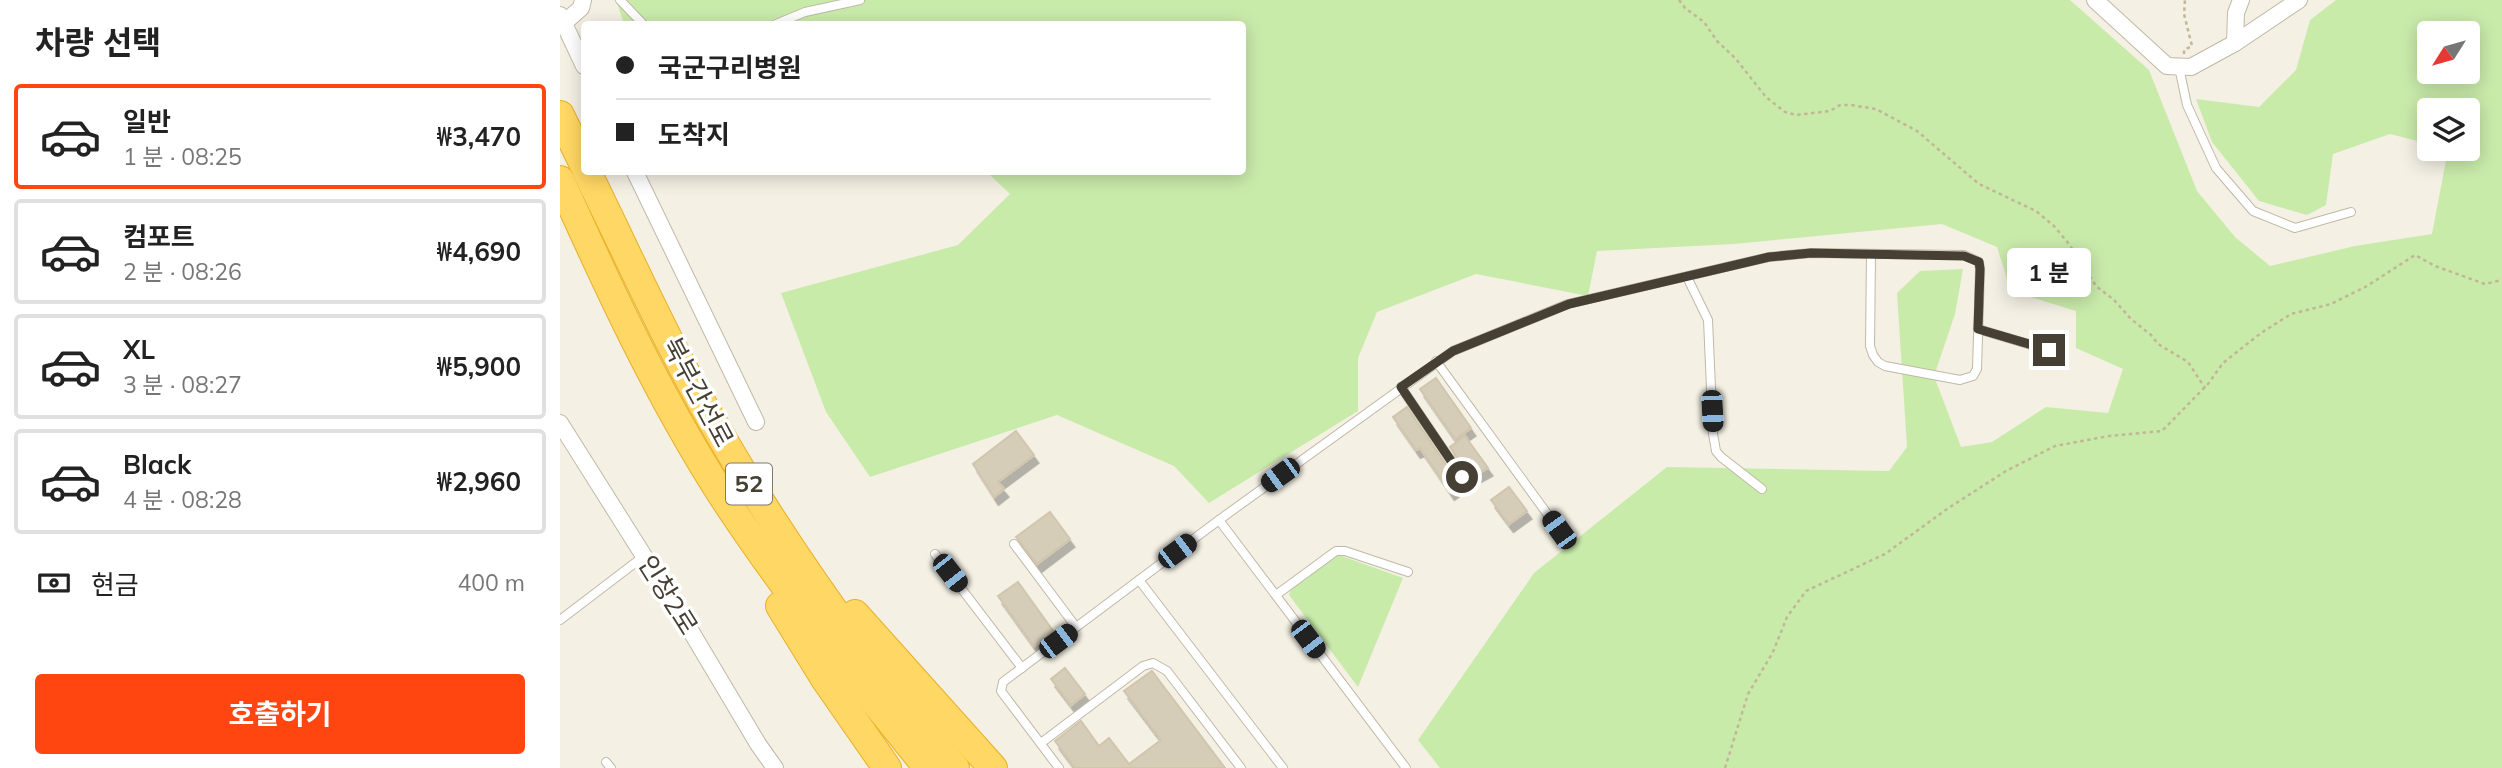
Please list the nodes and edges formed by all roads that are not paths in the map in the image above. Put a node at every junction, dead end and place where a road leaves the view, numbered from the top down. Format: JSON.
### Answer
{"nodes":[{"id":1,"x":583,"y":0,"type":"edge"},
{"id":2,"x":621,"y":0,"type":"edge"},
{"id":3,"x":860,"y":0,"type":"edge"},
{"id":4,"x":2095,"y":0,"type":"edge"},
{"id":5,"x":2241,"y":0,"type":"edge"},
{"id":6,"x":2299,"y":0,"type":"edge"},
{"id":7,"x":562,"y":19,"type":"edge"},
{"id":8,"x":640,"y":21,"type":"edge"},
{"id":9,"x":783,"y":21,"type":"edge"},
{"id":10,"x":2235,"y":43,"type":"junction"},
{"id":11,"x":581,"y":60,"type":"edge"},
{"id":12,"x":2182,"y":67,"type":"junction"},
{"id":13,"x":560,"y":115,"type":"edge"},
{"id":14,"x":581,"y":159,"type":"edge"},
{"id":15,"x":588,"y":175,"type":"edge"},
{"id":16,"x":636,"y":175,"type":"edge"},
{"id":17,"x":560,"y":180,"type":"edge"},
{"id":18,"x":2351,"y":212,"type":"dead end"},
{"id":19,"x":560,"y":216,"type":"edge"},
{"id":20,"x":1871,"y":254,"type":"junction"},
{"id":21,"x":1687,"y":277,"type":"junction"},
{"id":22,"x":606,"y":284,"type":"junction"},
{"id":23,"x":1978,"y":329,"type":"junction"},
{"id":24,"x":2049,"y":350,"type":"dead end"},
{"id":25,"x":1436,"y":361,"type":"junction"},
{"id":26,"x":1401,"y":387,"type":"junction"},
{"id":27,"x":756,"y":422,"type":"dead end"},
{"id":28,"x":560,"y":423,"type":"edge"},
{"id":29,"x":1462,"y":477,"type":"dead end"},
{"id":30,"x":1762,"y":489,"type":"dead end"},
{"id":31,"x":720,"y":492,"type":"junction"},
{"id":32,"x":761,"y":504,"type":"junction"},
{"id":33,"x":1219,"y":520,"type":"junction"},
{"id":34,"x":1559,"y":530,"type":"dead end"},
{"id":35,"x":1014,"y":544,"type":"dead end"},
{"id":36,"x":936,"y":554,"type":"dead end"},
{"id":37,"x":644,"y":555,"type":"junction"},
{"id":38,"x":1408,"y":572,"type":"dead end"},
{"id":39,"x":1139,"y":580,"type":"junction"},
{"id":40,"x":1276,"y":595,"type":"junction"},
{"id":41,"x":560,"y":620,"type":"edge"},
{"id":42,"x":1076,"y":627,"type":"junction"},
{"id":43,"x":1022,"y":668,"type":"junction"},
{"id":44,"x":1041,"y":743,"type":"junction"},
{"id":45,"x":775,"y":768,"type":"edge"},
{"id":46,"x":887,"y":768,"type":"edge"},
{"id":47,"x":928,"y":768,"type":"edge"},
{"id":48,"x":955,"y":768,"type":"edge"},
{"id":49,"x":993,"y":768,"type":"edge"},
{"id":50,"x":1059,"y":768,"type":"edge"},
{"id":51,"x":1241,"y":768,"type":"edge"},
{"id":52,"x":1283,"y":768,"type":"edge"},
{"id":53,"x":1406,"y":768,"type":"edge"}],
"edges":[{"from":1,"to":7,"type":"street"},
{"from":2,"to":8,"type":"lane"},
{"from":3,"to":9,"type":"lane"},
{"from":4,"to":12,"type":"street"},
{"from":5,"to":10,"type":"street"},
{"from":6,"to":10,"type":"street"},
{"from":7,"to":11,"type":"street"},
{"from":10,"to":12,"type":"street"},
{"from":12,"to":18,"type":"lane"},
{"from":13,"to":14,"type":"highway"},
{"from":15,"to":32,"type":"highway","name":"북부간선로","number":"52"},
{"from":16,"to":27,"type":"street"},
{"from":17,"to":22,"type":"highway","name":"북부간선로","number":"52"},
{"from":19,"to":22,"type":"highway"},
{"from":20,"to":21,"type":"lane"},
{"from":20,"to":23,"type":"lane"},
{"from":20,"to":23,"type":"lane"},
{"from":21,"to":25,"type":"lane"},
{"from":21,"to":30,"type":"lane"},
{"from":22,"to":31,"type":"highway","name":"북부간선로","number":"52"},
{"from":23,"to":24,"type":"lane"},
{"from":25,"to":26,"type":"lane"},
{"from":25,"to":34,"type":"lane"},
{"from":26,"to":29,"type":"lane"},
{"from":26,"to":33,"type":"lane"},
{"from":28,"to":37,"type":"street","name":"인창2로"},
{"from":31,"to":46,"type":"highway"},
{"from":31,"to":47,"type":"highway","name":"북부간선로","number":"52"},
{"from":32,"to":48,"type":"highway","name":"북부간선로","number":"52"},
{"from":32,"to":49,"type":"highway"},
{"from":33,"to":39,"type":"lane"},
{"from":33,"to":40,"type":"lane"},
{"from":35,"to":42,"type":"lane"},
{"from":36,"to":43,"type":"lane"},
{"from":37,"to":41,"type":"lane"},
{"from":37,"to":45,"type":"street","name":"인창2로"},
{"from":38,"to":40,"type":"lane"},
{"from":39,"to":42,"type":"lane"},
{"from":39,"to":52,"type":"lane"},
{"from":40,"to":53,"type":"lane"},
{"from":42,"to":43,"type":"lane"},
{"from":43,"to":44,"type":"lane"},
{"from":44,"to":50,"type":"lane"},
{"from":44,"to":51,"type":"lane"}]}
